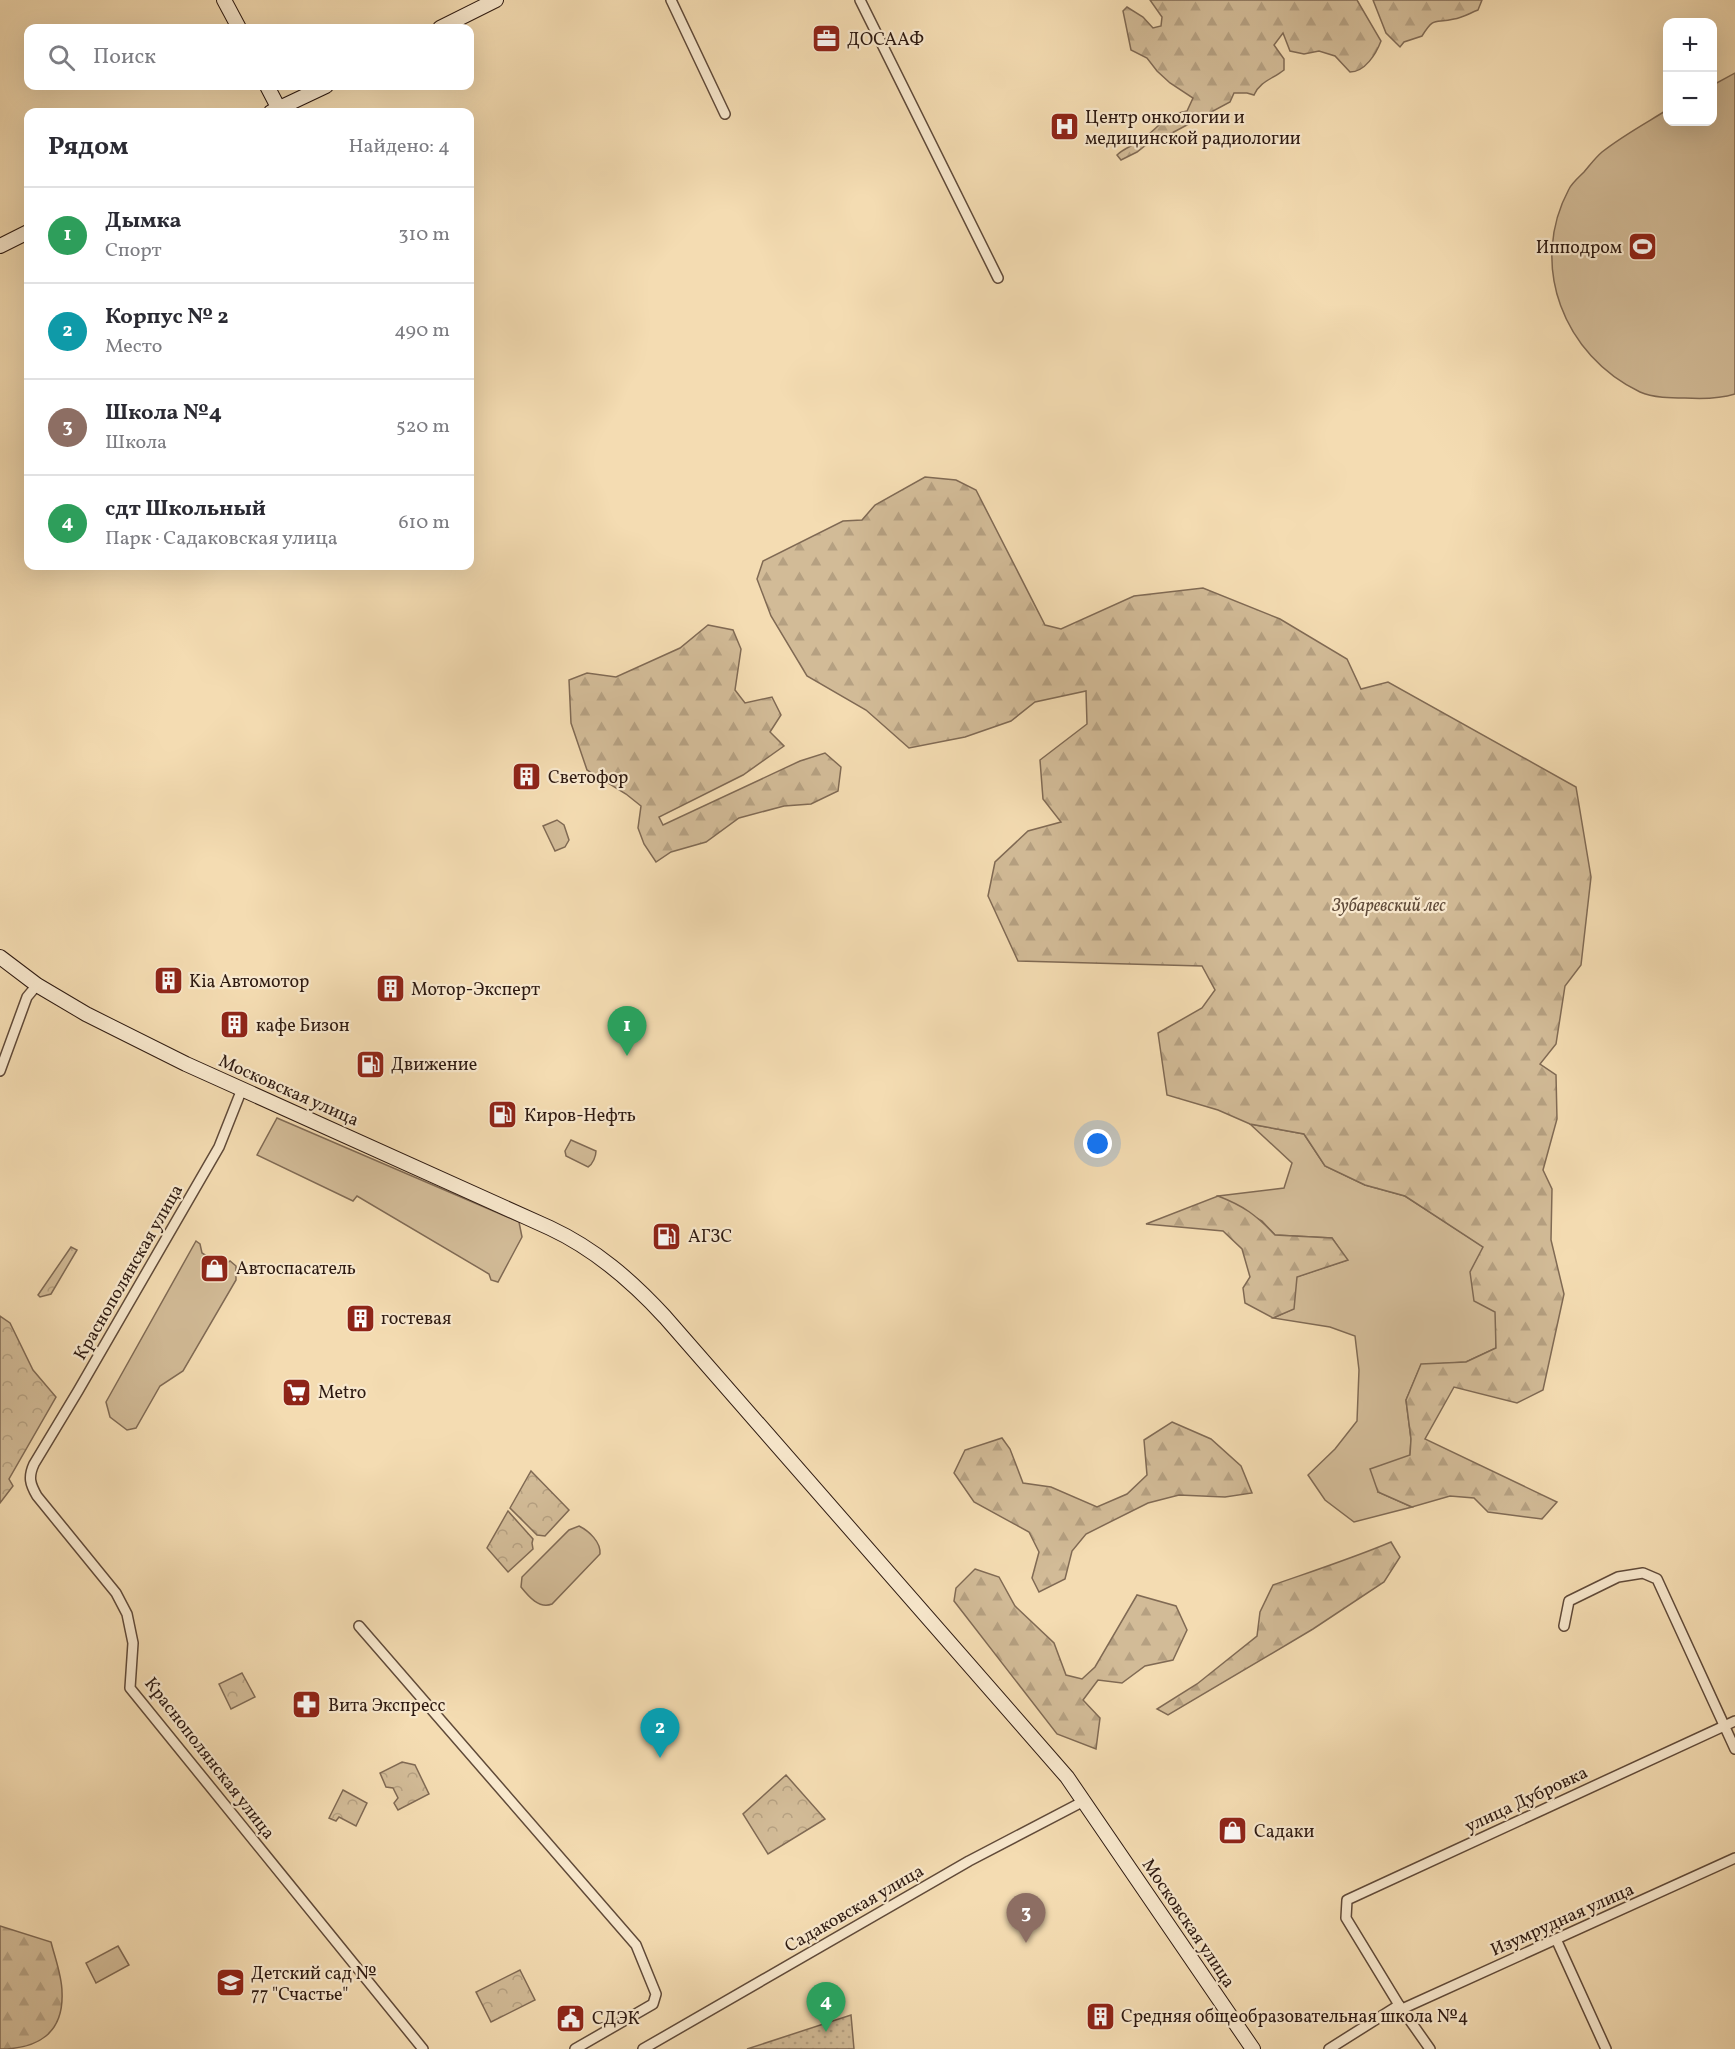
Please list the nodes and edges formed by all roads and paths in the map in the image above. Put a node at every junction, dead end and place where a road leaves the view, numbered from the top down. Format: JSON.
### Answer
{"nodes":[{"id":1,"x":224,"y":0,"type":"edge"},
{"id":2,"x":496,"y":0,"type":"edge"},
{"id":3,"x":671,"y":0,"type":"edge"},
{"id":4,"x":860,"y":0,"type":"edge"},
{"id":5,"x":236,"y":24,"type":"edge"},
{"id":6,"x":448,"y":24,"type":"edge"},
{"id":7,"x":269,"y":90,"type":"edge"},
{"id":8,"x":318,"y":90,"type":"edge"},
{"id":9,"x":276,"y":108,"type":"edge"},
{"id":10,"x":283,"y":108,"type":"edge"},
{"id":11,"x":725,"y":114,"type":"dead end"},
{"id":12,"x":24,"y":234,"type":"edge"},
{"id":13,"x":0,"y":246,"type":"edge"},
{"id":14,"x":998,"y":278,"type":"dead end"},
{"id":15,"x":0,"y":957,"type":"edge"},
{"id":16,"x":37,"y":985,"type":"junction"},
{"id":17,"x":0,"y":1071,"type":"edge"},
{"id":18,"x":242,"y":1089,"type":"junction"},
{"id":19,"x":359,"y":1626,"type":"dead end"},
{"id":20,"x":1564,"y":1626,"type":"dead end"},
{"id":21,"x":1735,"y":1722,"type":"edge"},
{"id":22,"x":1725,"y":1726,"type":"junction"},
{"id":23,"x":1735,"y":1749,"type":"edge"},
{"id":24,"x":1084,"y":1801,"type":"junction"},
{"id":25,"x":1735,"y":1858,"type":"edge"},
{"id":26,"x":1556,"y":1939,"type":"junction"},
{"id":27,"x":1400,"y":2007,"type":"junction"},
{"id":28,"x":423,"y":2049,"type":"edge"},
{"id":29,"x":575,"y":2049,"type":"edge"},
{"id":30,"x":643,"y":2049,"type":"edge"},
{"id":31,"x":1253,"y":2049,"type":"edge"},
{"id":32,"x":1329,"y":2049,"type":"edge"},
{"id":33,"x":1430,"y":2049,"type":"edge"},
{"id":34,"x":1606,"y":2049,"type":"edge"}],
"edges":[{"from":1,"to":5,"type":"main road"},
{"from":2,"to":6,"type":"main road"},
{"from":3,"to":11,"type":"street"},
{"from":4,"to":14,"type":"street"},
{"from":7,"to":9,"type":"main road"},
{"from":8,"to":10,"type":"main road"},
{"from":12,"to":13,"type":"main road"},
{"from":15,"to":16,"type":"main road","name":"Московская улица"},
{"from":16,"to":17,"type":"street"},
{"from":16,"to":18,"type":"main road","name":"Московская улица"},
{"from":18,"to":24,"type":"main road","name":"Московская улица"},
{"from":18,"to":28,"type":"street","name":"Краснополянская улица"},
{"from":19,"to":29,"type":"street"},
{"from":20,"to":22,"type":"street"},
{"from":21,"to":22,"type":"street","name":"улица Дубровка"},
{"from":22,"to":23,"type":"street"},
{"from":22,"to":27,"type":"street","name":"улица Дубровка"},
{"from":24,"to":30,"type":"street","name":"Садаковская улица"},
{"from":24,"to":31,"type":"main road","name":"Московская улица"},
{"from":25,"to":26,"type":"street","name":"Изумрудная улица"},
{"from":26,"to":27,"type":"street","name":"Изумрудная улица"},
{"from":26,"to":34,"type":"street"},
{"from":27,"to":32,"type":"street","name":"Изумрудная улица"},
{"from":27,"to":33,"type":"street"}]}
